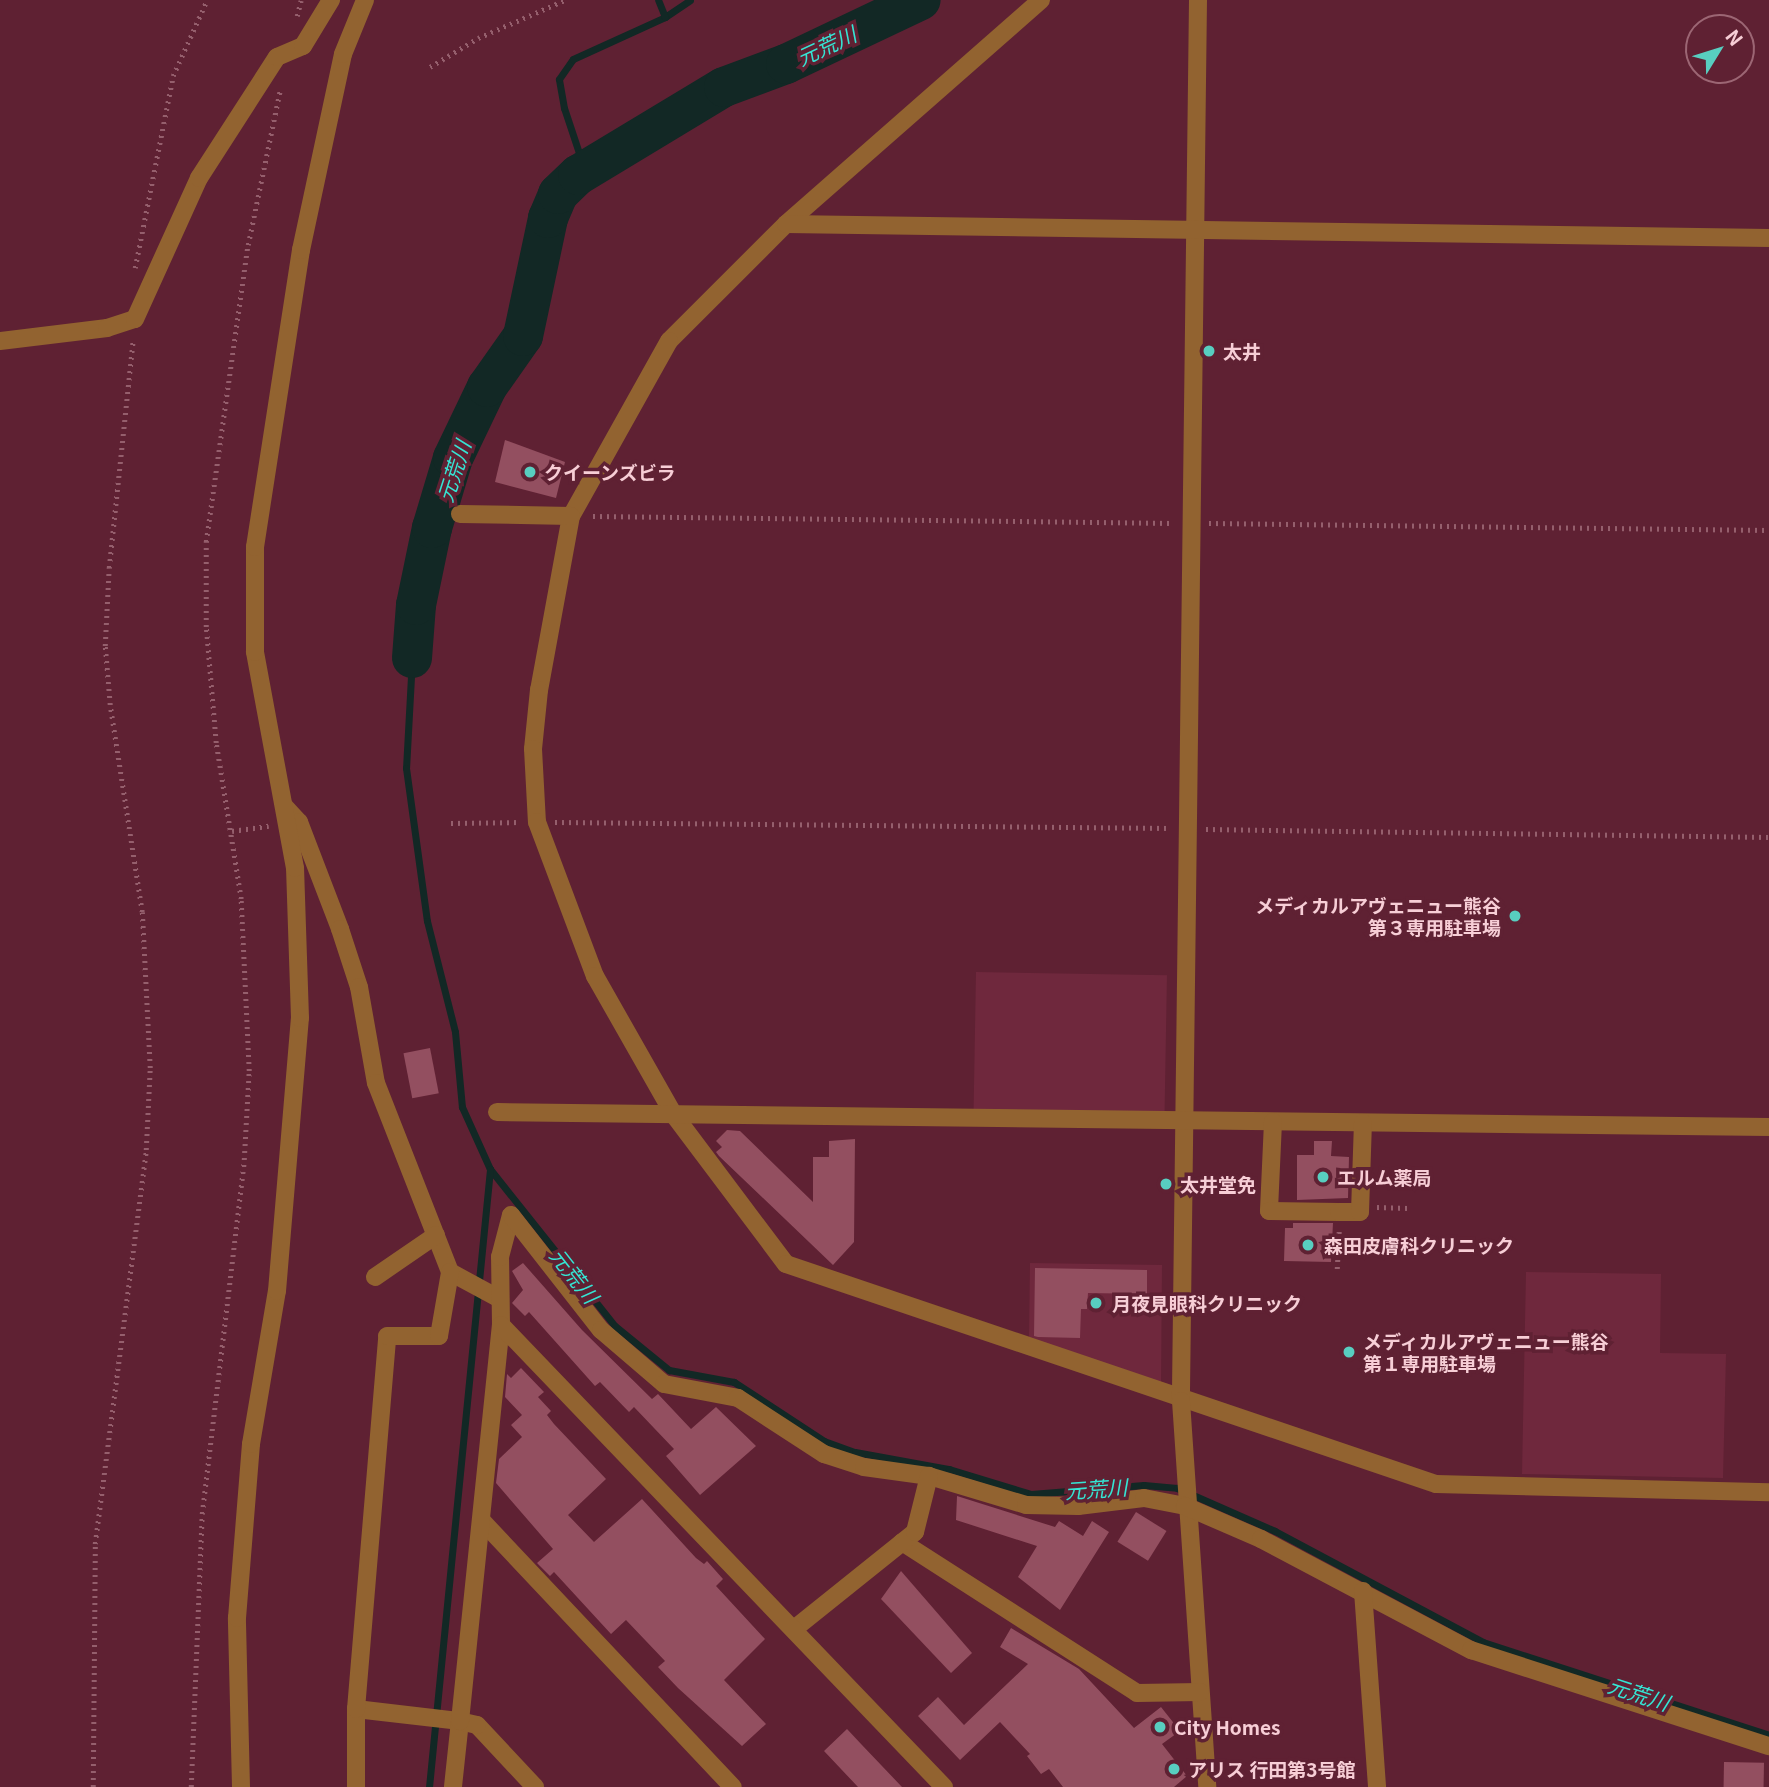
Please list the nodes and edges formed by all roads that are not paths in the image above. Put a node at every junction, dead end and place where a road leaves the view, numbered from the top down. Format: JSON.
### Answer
{"nodes":[{"id":1,"x":331,"y":0,"type":"edge"},
{"id":2,"x":365,"y":0,"type":"edge"},
{"id":3,"x":1041,"y":0,"type":"edge"},
{"id":4,"x":1198,"y":0,"type":"edge"},
{"id":5,"x":786,"y":224,"type":"junction"},
{"id":6,"x":1194,"y":230,"type":"junction"},
{"id":7,"x":1769,"y":238,"type":"edge"},
{"id":8,"x":0,"y":341,"type":"edge"},
{"id":9,"x":460,"y":514,"type":"dead end"},
{"id":10,"x":571,"y":516,"type":"junction"},
{"id":11,"x":285,"y":815,"type":"junction"},
{"id":12,"x":497,"y":1112,"type":"dead end"},
{"id":13,"x":674,"y":1115,"type":"junction"},
{"id":14,"x":1183,"y":1121,"type":"junction"},
{"id":15,"x":1273,"y":1122,"type":"junction"},
{"id":16,"x":1363,"y":1123,"type":"junction"},
{"id":17,"x":1769,"y":1127,"type":"edge"},
{"id":18,"x":436,"y":1235,"type":"junction"},
{"id":19,"x":454,"y":1275,"type":"junction"},
{"id":20,"x":375,"y":1278,"type":"dead end"},
{"id":21,"x":494,"y":1297,"type":"junction"},
{"id":22,"x":500,"y":1325,"type":"junction"},
{"id":23,"x":1181,"y":1401,"type":"junction"},
{"id":24,"x":929,"y":1476,"type":"junction"},
{"id":25,"x":1769,"y":1492,"type":"edge"},
{"id":26,"x":1185,"y":1506,"type":"junction"},
{"id":27,"x":483,"y":1522,"type":"junction"},
{"id":28,"x":902,"y":1542,"type":"junction"},
{"id":29,"x":1363,"y":1591,"type":"junction"},
{"id":30,"x":794,"y":1629,"type":"junction"},
{"id":31,"x":1200,"y":1692,"type":"junction"},
{"id":32,"x":356,"y":1709,"type":"junction"},
{"id":33,"x":454,"y":1720,"type":"junction"},
{"id":34,"x":1769,"y":1732,"type":"edge"},
{"id":35,"x":1769,"y":1746,"type":"edge"},
{"id":36,"x":241,"y":1787,"type":"edge"},
{"id":37,"x":356,"y":1787,"type":"edge"},
{"id":38,"x":453,"y":1787,"type":"edge"},
{"id":39,"x":536,"y":1787,"type":"edge"},
{"id":40,"x":733,"y":1787,"type":"edge"},
{"id":41,"x":944,"y":1787,"type":"edge"},
{"id":42,"x":1207,"y":1787,"type":"edge"},
{"id":43,"x":1377,"y":1787,"type":"edge"}],
"edges":[{"from":1,"to":8,"type":"street"},
{"from":2,"to":11,"type":"street"},
{"from":3,"to":5,"type":"street"},
{"from":4,"to":6,"type":"street"},
{"from":5,"to":6,"type":"street"},
{"from":5,"to":10,"type":"street"},
{"from":6,"to":7,"type":"street"},
{"from":6,"to":14,"type":"street"},
{"from":9,"to":10,"type":"street"},
{"from":10,"to":13,"type":"street"},
{"from":11,"to":18,"type":"street"},
{"from":11,"to":36,"type":"street"},
{"from":12,"to":13,"type":"street"},
{"from":13,"to":14,"type":"street"},
{"from":13,"to":23,"type":"street"},
{"from":14,"to":15,"type":"street"},
{"from":14,"to":23,"type":"street"},
{"from":15,"to":16,"type":"street"},
{"from":15,"to":16,"type":"street"},
{"from":16,"to":17,"type":"street"},
{"from":18,"to":19,"type":"street"},
{"from":18,"to":20,"type":"street"},
{"from":19,"to":21,"type":"street"},
{"from":19,"to":32,"type":"street"},
{"from":21,"to":22,"type":"street"},
{"from":21,"to":24,"type":"street"},
{"from":22,"to":27,"type":"street"},
{"from":22,"to":30,"type":"street"},
{"from":23,"to":25,"type":"street"},
{"from":23,"to":26,"type":"street"},
{"from":24,"to":26,"type":"street"},
{"from":24,"to":28,"type":"street"},
{"from":26,"to":29,"type":"street"},
{"from":26,"to":31,"type":"street"},
{"from":27,"to":33,"type":"street"},
{"from":27,"to":40,"type":"street"},
{"from":28,"to":30,"type":"street"},
{"from":28,"to":31,"type":"street"},
{"from":29,"to":35,"type":"street"},
{"from":29,"to":43,"type":"street"},
{"from":30,"to":41,"type":"street"},
{"from":31,"to":42,"type":"street"},
{"from":32,"to":33,"type":"street"},
{"from":32,"to":37,"type":"street"},
{"from":33,"to":38,"type":"street"},
{"from":33,"to":39,"type":"street"},
{"from":34,"to":35,"type":"street"}]}
